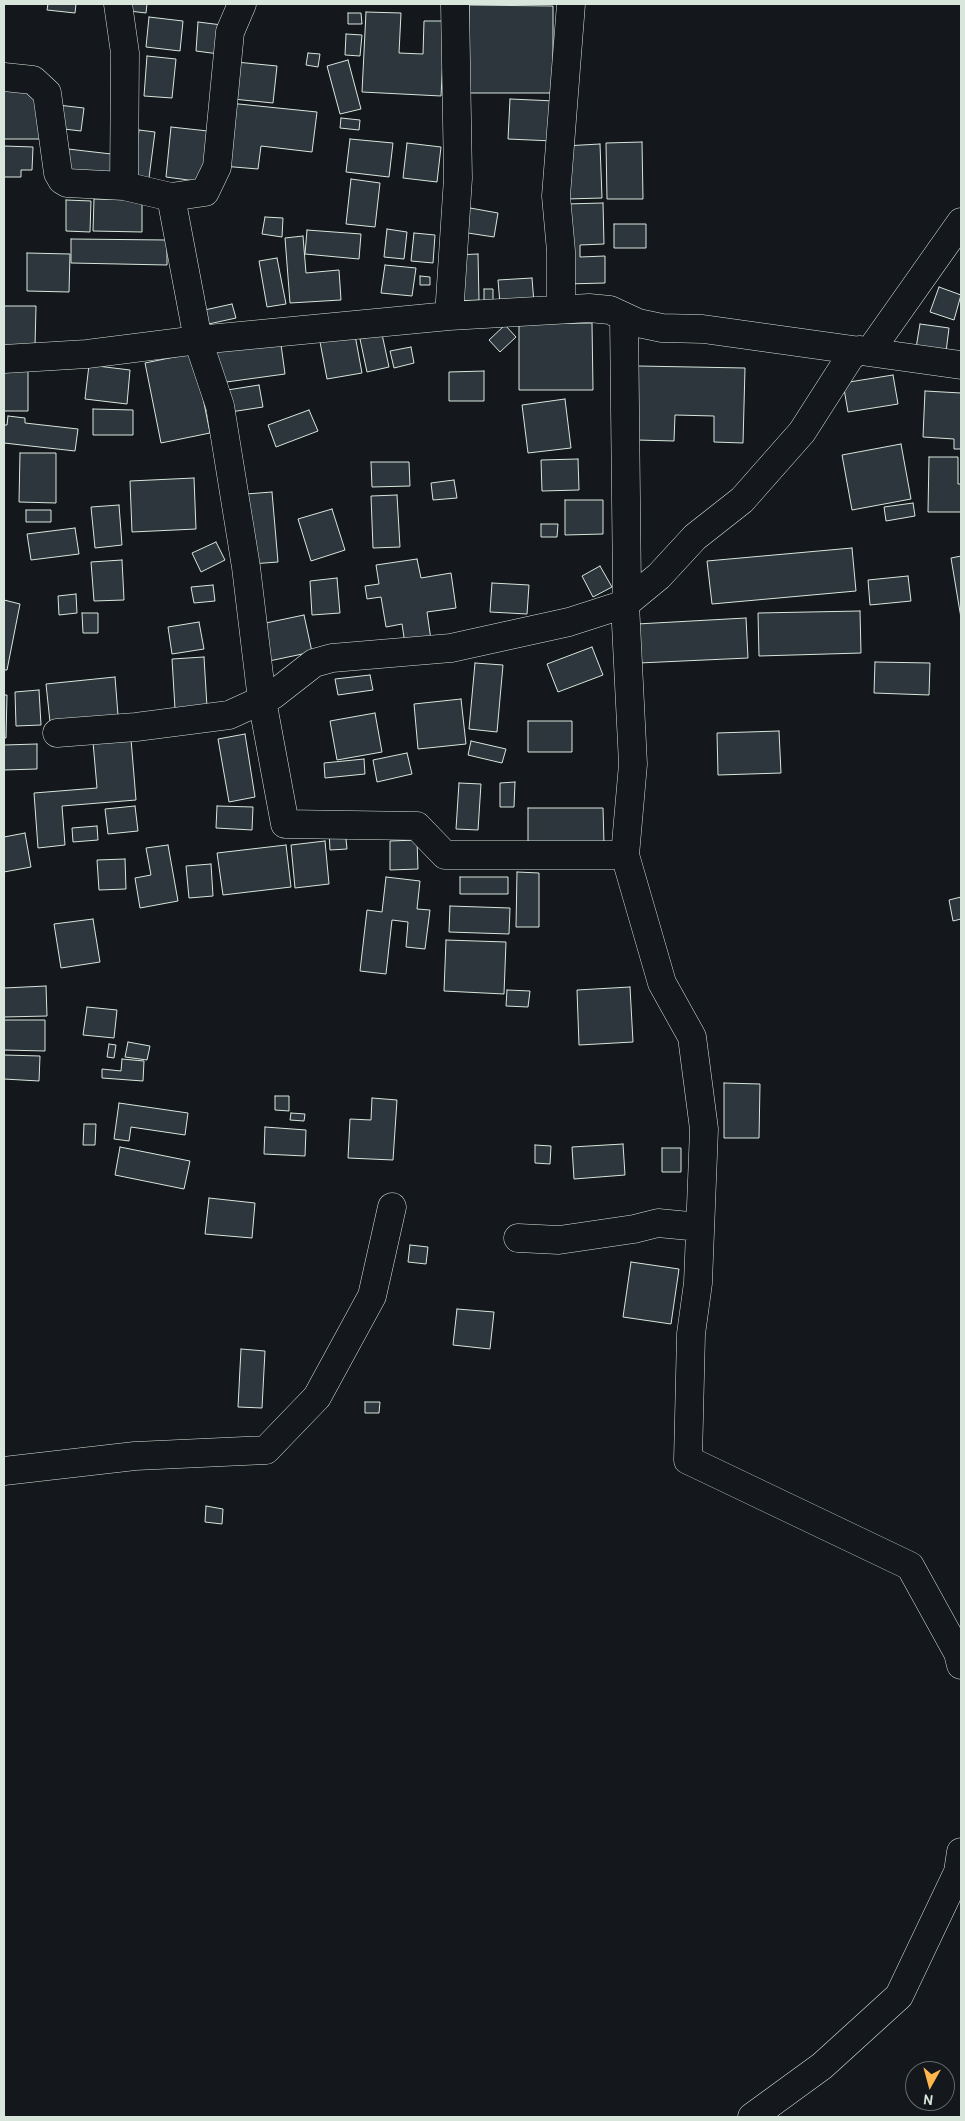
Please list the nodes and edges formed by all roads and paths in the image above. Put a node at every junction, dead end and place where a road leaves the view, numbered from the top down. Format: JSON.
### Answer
{"nodes":[{"id":1,"x":118,"y":4,"type":"edge"},
{"id":2,"x":242,"y":4,"type":"edge"},
{"id":3,"x":454,"y":4,"type":"edge"},
{"id":4,"x":571,"y":4,"type":"edge"},
{"id":5,"x":4,"y":77,"type":"edge"},
{"id":6,"x":124,"y":186,"type":"junction"},
{"id":7,"x":171,"y":197,"type":"junction"},
{"id":8,"x":961,"y":222,"type":"edge"},
{"id":9,"x":561,"y":309,"type":"junction"},
{"id":10,"x":449,"y":316,"type":"junction"},
{"id":11,"x":624,"y":317,"type":"junction"},
{"id":12,"x":198,"y":340,"type":"junction"},
{"id":13,"x":864,"y":350,"type":"junction"},
{"id":14,"x":4,"y":359,"type":"edge"},
{"id":15,"x":961,"y":365,"type":"edge"},
{"id":16,"x":625,"y":604,"type":"junction"},
{"id":17,"x":262,"y":700,"type":"junction"},
{"id":18,"x":57,"y":733,"type":"dead end"},
{"id":19,"x":625,"y":856,"type":"junction"},
{"id":20,"x":392,"y":1207,"type":"dead end"},
{"id":21,"x":700,"y":1226,"type":"junction"},
{"id":22,"x":518,"y":1238,"type":"dead end"},
{"id":23,"x":4,"y":1471,"type":"edge"},
{"id":24,"x":961,"y":1665,"type":"edge"},
{"id":25,"x":961,"y":1852,"type":"edge"},
{"id":26,"x":752,"y":2117,"type":"edge"}],
"edges":[{"from":1,"to":6,"type":"street"},
{"from":2,"to":7,"type":"street"},
{"from":3,"to":10,"type":"street"},
{"from":4,"to":9,"type":"street"},
{"from":5,"to":6,"type":"street"},
{"from":6,"to":7,"type":"street"},
{"from":7,"to":12,"type":"street"},
{"from":8,"to":13,"type":"street"},
{"from":9,"to":10,"type":"street"},
{"from":9,"to":11,"type":"street"},
{"from":10,"to":12,"type":"street"},
{"from":11,"to":13,"type":"street"},
{"from":11,"to":16,"type":"street"},
{"from":12,"to":14,"type":"street"},
{"from":12,"to":17,"type":"street"},
{"from":13,"to":15,"type":"street"},
{"from":13,"to":16,"type":"street"},
{"from":16,"to":17,"type":"street"},
{"from":16,"to":19,"type":"street"},
{"from":17,"to":18,"type":"street"},
{"from":17,"to":19,"type":"street"},
{"from":19,"to":21,"type":"street"},
{"from":20,"to":23,"type":"street"},
{"from":21,"to":22,"type":"street"},
{"from":21,"to":24,"type":"street"},
{"from":25,"to":26,"type":"street"}]}
